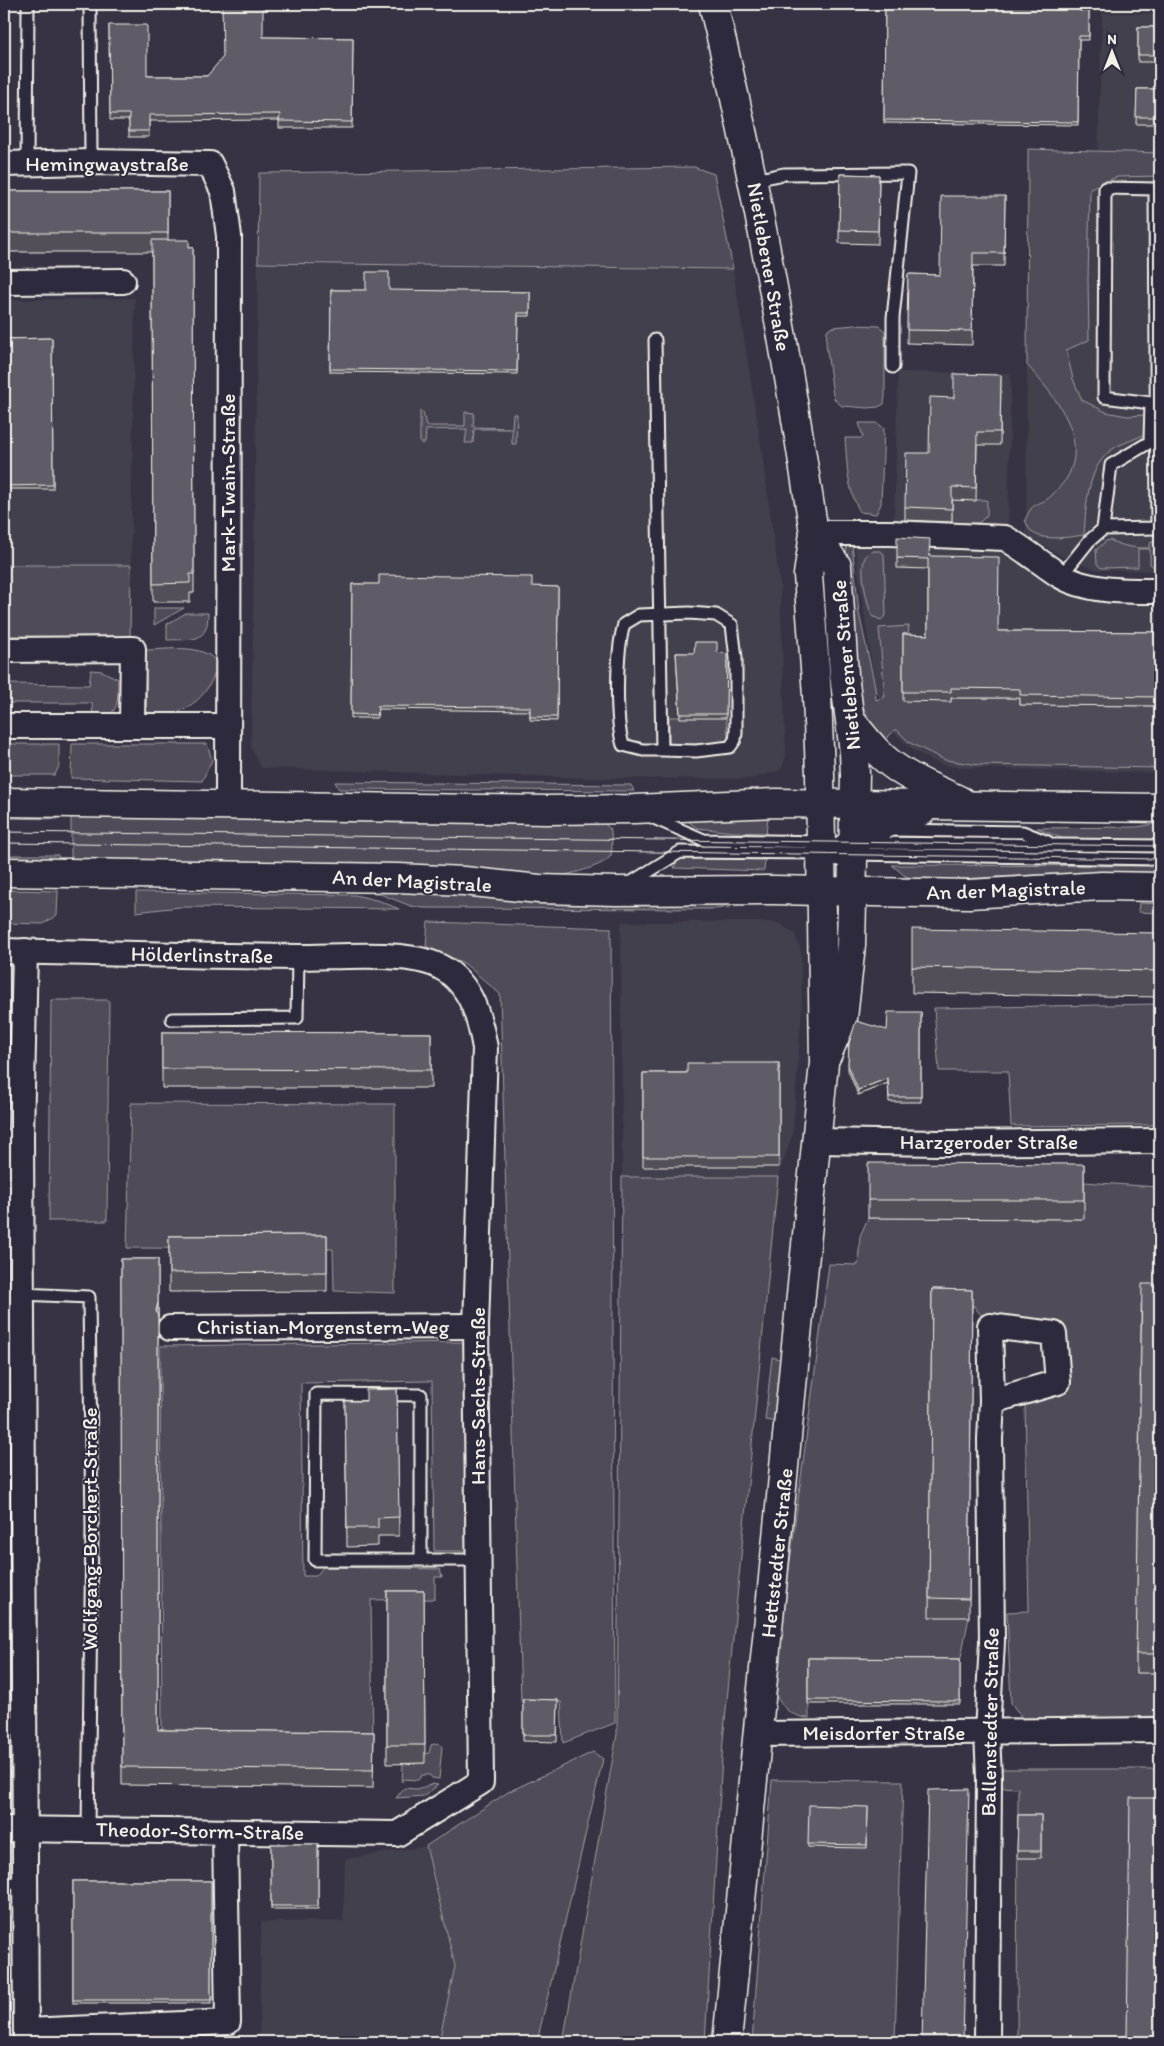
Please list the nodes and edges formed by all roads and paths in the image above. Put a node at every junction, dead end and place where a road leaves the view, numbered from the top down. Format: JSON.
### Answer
{"nodes":[{"id":1,"x":28,"y":4,"type":"edge"},
{"id":2,"x":90,"y":4,"type":"edge"},
{"id":3,"x":713,"y":4,"type":"edge"},
{"id":4,"x":91,"y":162,"type":"junction"},
{"id":5,"x":15,"y":164,"type":"edge"},
{"id":6,"x":210,"y":164,"type":"joint"},
{"id":7,"x":754,"y":180,"type":"junction"},
{"id":8,"x":4,"y":282,"type":"edge"},
{"id":9,"x":123,"y":282,"type":"dead end"},
{"id":10,"x":655,"y":340,"type":"dead end"},
{"id":11,"x":893,"y":367,"type":"dead end"},
{"id":12,"x":1103,"y":529,"type":"junction"},
{"id":13,"x":814,"y":533,"type":"junction"},
{"id":14,"x":1061,"y":576,"type":"junction"},
{"id":15,"x":1160,"y":591,"type":"edge"},
{"id":16,"x":659,"y":614,"type":"junction"},
{"id":17,"x":4,"y":650,"type":"edge"},
{"id":18,"x":851,"y":721,"type":"junction"},
{"id":19,"x":132,"y":725,"type":"junction"},
{"id":20,"x":4,"y":726,"type":"edge"},
{"id":21,"x":227,"y":726,"type":"junction"},
{"id":22,"x":662,"y":750,"type":"junction"},
{"id":23,"x":4,"y":802,"type":"edge"},
{"id":24,"x":228,"y":804,"type":"junction"},
{"id":25,"x":820,"y":804,"type":"junction"},
{"id":26,"x":854,"y":804,"type":"junction"},
{"id":27,"x":960,"y":805,"type":"junction"},
{"id":28,"x":1160,"y":808,"type":"edge"},
{"id":29,"x":634,"y":809,"type":"junction"},
{"id":30,"x":876,"y":828,"type":"junction"},
{"id":31,"x":1054,"y":845,"type":"junction"},
{"id":32,"x":1160,"y":846,"type":"edge"},
{"id":33,"x":837,"y":849,"type":"junction"},
{"id":34,"x":1160,"y":858,"type":"edge"},
{"id":35,"x":4,"y":872,"type":"edge"},
{"id":36,"x":1160,"y":887,"type":"edge"},
{"id":37,"x":617,"y":891,"type":"junction"},
{"id":38,"x":821,"y":891,"type":"junction"},
{"id":39,"x":852,"y":892,"type":"junction"},
{"id":40,"x":14,"y":951,"type":"edge"},
{"id":41,"x":298,"y":957,"type":"junction"},
{"id":42,"x":400,"y":957,"type":"joint"},
{"id":43,"x":172,"y":1019,"type":"dead end"},
{"id":44,"x":824,"y":1063,"type":"junction"},
{"id":45,"x":12,"y":1136,"type":"edge"},
{"id":46,"x":817,"y":1141,"type":"junction"},
{"id":47,"x":1160,"y":1141,"type":"edge"},
{"id":48,"x":22,"y":1294,"type":"junction"},
{"id":49,"x":476,"y":1326,"type":"junction"},
{"id":50,"x":170,"y":1328,"type":"dead end"},
{"id":51,"x":992,"y":1401,"type":"dead end"},
{"id":52,"x":421,"y":1560,"type":"junction"},
{"id":53,"x":480,"y":1560,"type":"junction"},
{"id":54,"x":1160,"y":1730,"type":"edge"},
{"id":55,"x":987,"y":1732,"type":"junction"},
{"id":56,"x":758,"y":1734,"type":"junction"},
{"id":57,"x":14,"y":1829,"type":"edge"},
{"id":58,"x":88,"y":1829,"type":"junction"},
{"id":59,"x":225,"y":1832,"type":"junction"},
{"id":60,"x":397,"y":1834,"type":"joint"},
{"id":61,"x":14,"y":1883,"type":"edge"},
{"id":62,"x":58,"y":2036,"type":"edge"},
{"id":63,"x":26,"y":2037,"type":"edge"},
{"id":64,"x":728,"y":2042,"type":"edge"},
{"id":65,"x":987,"y":2042,"type":"edge"}],
"edges":[{"from":1,"to":5,"type":"lane"},
{"from":2,"to":4,"type":"lane"},
{"from":3,"to":7,"type":"main road","name":"Nietlebener Straße"},
{"from":4,"to":5,"type":"street","name":"Hemingwaystraße"},
{"from":4,"to":6,"type":"street","name":"Hemingwaystraße"},
{"from":6,"to":21,"type":"street","name":"Mark-Twain-Straße"},
{"from":7,"to":11,"type":"lane"},
{"from":7,"to":13,"type":"main road","name":"Nietlebener Straße"},
{"from":8,"to":9,"type":"street"},
{"from":10,"to":16,"type":"lane"},
{"from":12,"to":12,"type":"lane"},
{"from":12,"to":14,"type":"lane"},
{"from":13,"to":14,"type":"street"},
{"from":13,"to":18,"type":"main road","name":"Nietlebener Straße"},
{"from":13,"to":25,"type":"main road","name":"Nietlebener Straße"},
{"from":14,"to":15,"type":"street"},
{"from":16,"to":22,"type":"lane"},
{"from":16,"to":22,"type":"lane"},
{"from":16,"to":22,"type":"lane"},
{"from":17,"to":19,"type":"street"},
{"from":18,"to":26,"type":"main road","name":"Nietlebener Straße"},
{"from":18,"to":27,"type":"main road"},
{"from":19,"to":20,"type":"street"},
{"from":19,"to":21,"type":"street"},
{"from":21,"to":24,"type":"street","name":"Mark-Twain-Straße"},
{"from":23,"to":24,"type":"main road"},
{"from":24,"to":29,"type":"main road"},
{"from":25,"to":26,"type":"main road"},
{"from":25,"to":29,"type":"main road"},
{"from":25,"to":33,"type":"main road"},
{"from":26,"to":27,"type":"main road"},
{"from":26,"to":30,"type":"lane"},
{"from":26,"to":33,"type":"main road"},
{"from":27,"to":28,"type":"main road"},
{"from":27,"to":30,"type":"main road"},
{"from":29,"to":33,"type":"lane"},
{"from":30,"to":31,"type":"lane"},
{"from":30,"to":33,"type":"main road"},
{"from":31,"to":32,"type":"lane"},
{"from":31,"to":33,"type":"lane"},
{"from":33,"to":34,"type":"lane"},
{"from":33,"to":37,"type":"lane"},
{"from":33,"to":38,"type":"main road"},
{"from":33,"to":39,"type":"main road"},
{"from":35,"to":37,"type":"main road","name":"An der Magistrale"},
{"from":36,"to":39,"type":"main road","name":"An der Magistrale"},
{"from":37,"to":38,"type":"main road","name":"An der Magistrale"},
{"from":38,"to":39,"type":"main road","name":"An der Magistrale"},
{"from":38,"to":44,"type":"main road","name":"Hettstedter Straße"},
{"from":39,"to":44,"type":"main road","name":"Hettstedter Straße"},
{"from":40,"to":41,"type":"street","name":"Hölderlinstraße"},
{"from":40,"to":45,"type":"street"},
{"from":41,"to":42,"type":"street","name":"Hölderlinstraße"},
{"from":41,"to":43,"type":"lane"},
{"from":42,"to":49,"type":"street","name":"Hans-Sachs-Straße"},
{"from":44,"to":46,"type":"main road","name":"Hettstedter Straße"},
{"from":45,"to":48,"type":"street"},
{"from":46,"to":47,"type":"street","name":"Harzgeroder Straße"},
{"from":46,"to":56,"type":"main road","name":"Hettstedter Straße"},
{"from":48,"to":57,"type":"street"},
{"from":48,"to":58,"type":"lane","name":"Wolfgang-Borchert-Straße"},
{"from":49,"to":50,"type":"street","name":"Christian-Morgenstern-Weg"},
{"from":49,"to":53,"type":"street","name":"Hans-Sachs-Straße"},
{"from":51,"to":55,"type":"street","name":"Ballenstedter Straße"},
{"from":52,"to":52,"type":"lane"},
{"from":52,"to":53,"type":"lane"},
{"from":53,"to":60,"type":"street","name":"Hans-Sachs-Straße"},
{"from":54,"to":55,"type":"street","name":"Meisdorfer Straße"},
{"from":55,"to":56,"type":"street","name":"Meisdorfer Straße"},
{"from":55,"to":65,"type":"street","name":"Ballenstedter Straße"},
{"from":56,"to":64,"type":"main road","name":"Hettstedter Straße"},
{"from":57,"to":58,"type":"street","name":"Theodor-Storm-Straße"},
{"from":57,"to":61,"type":"street"},
{"from":58,"to":59,"type":"street","name":"Theodor-Storm-Straße"},
{"from":59,"to":60,"type":"street","name":"Theodor-Storm-Straße"},
{"from":59,"to":62,"type":"street"},
{"from":61,"to":63,"type":"street"},
{"from":62,"to":63,"type":"street"}]}
